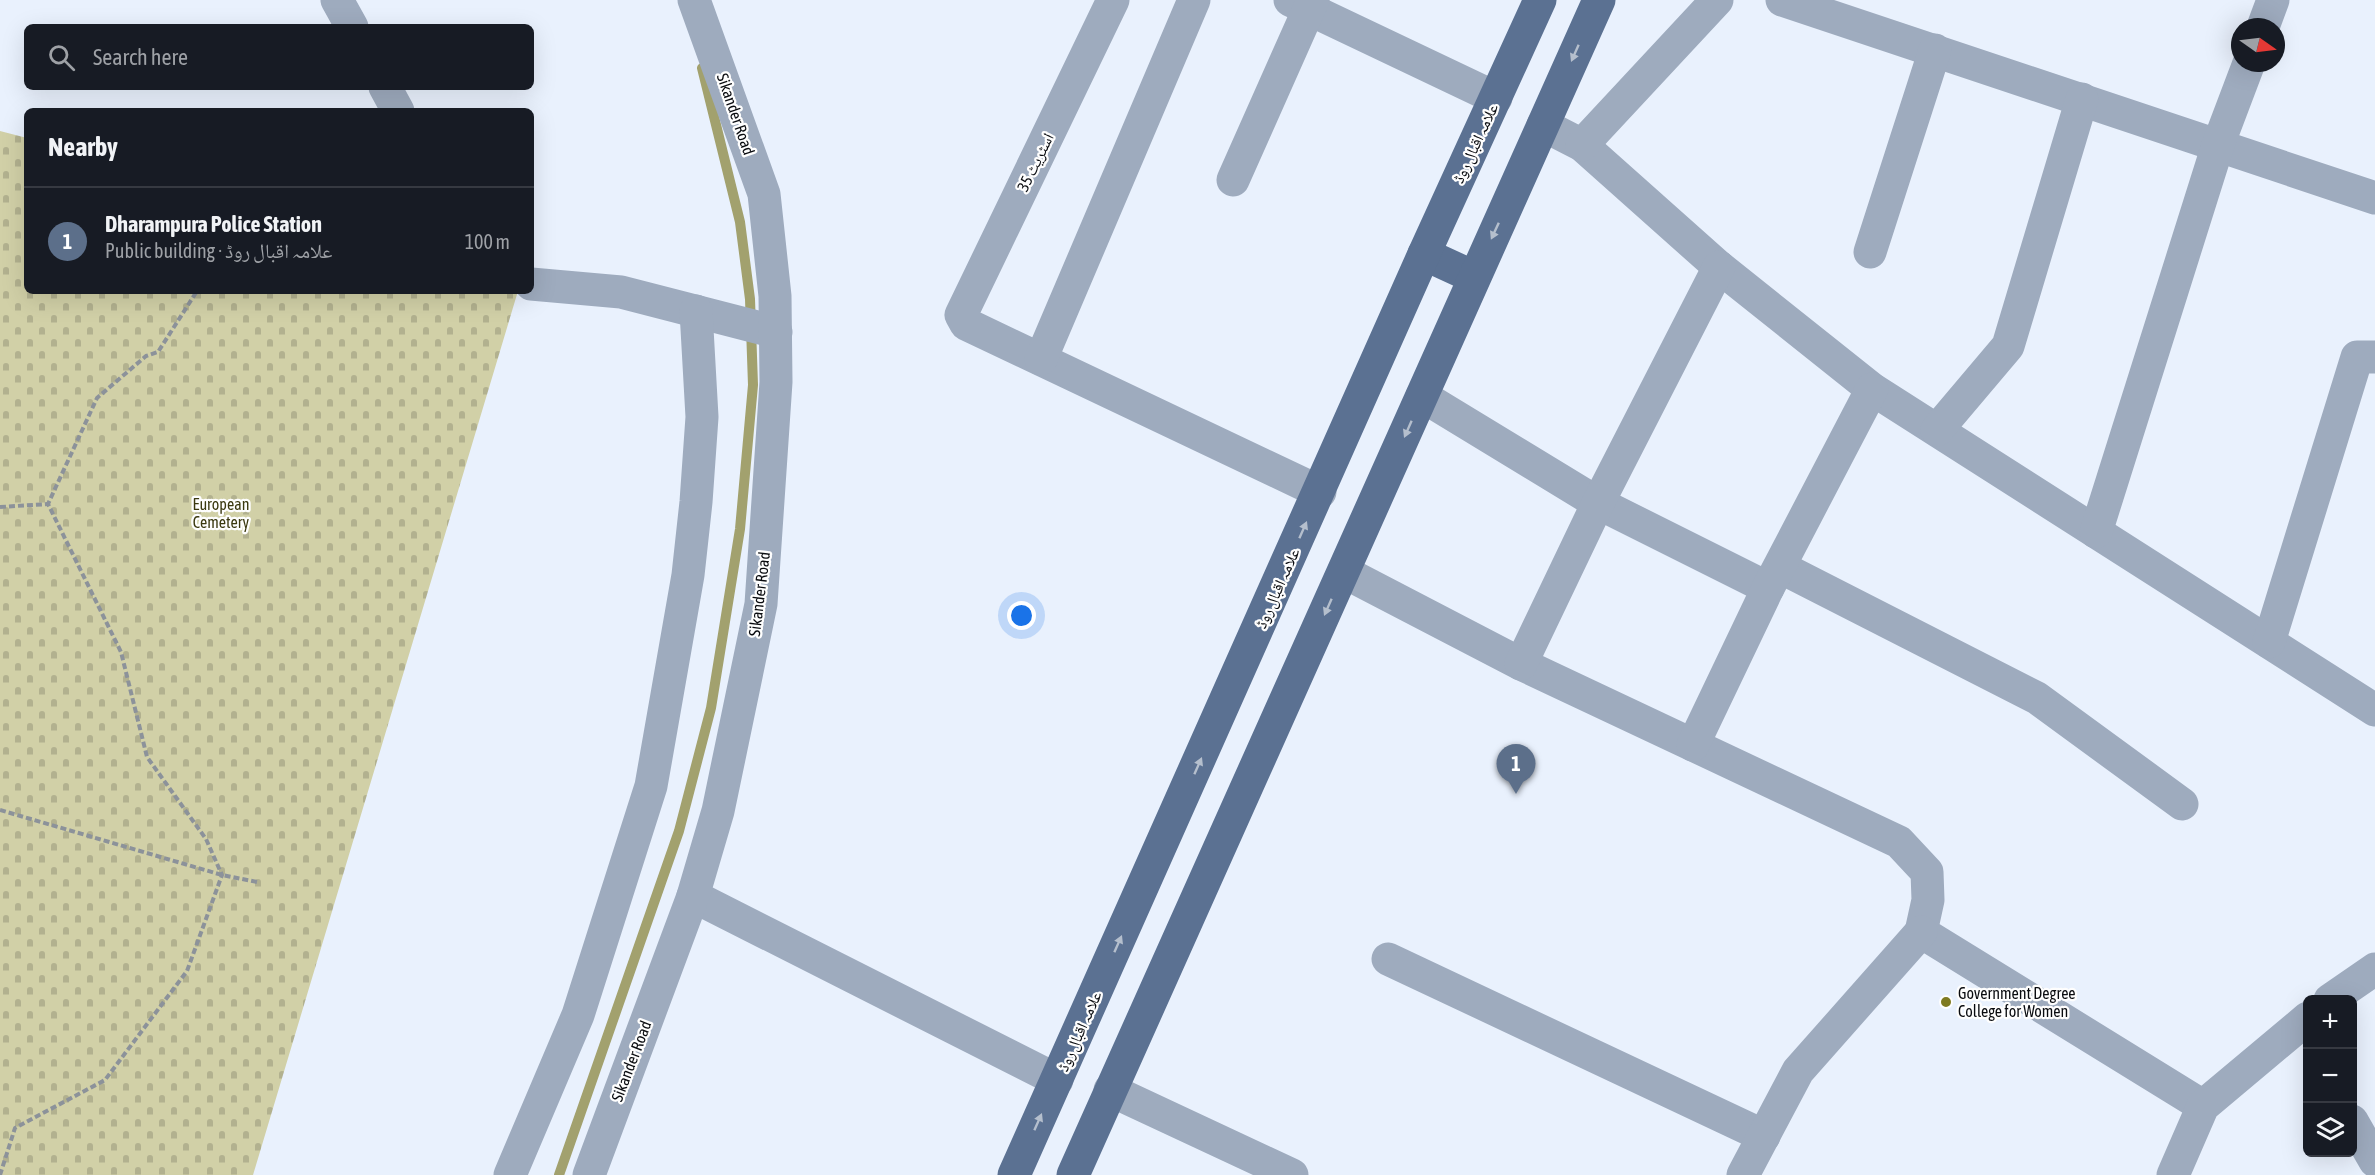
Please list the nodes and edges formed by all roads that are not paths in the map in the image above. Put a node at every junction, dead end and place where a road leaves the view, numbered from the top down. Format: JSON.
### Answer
{"nodes":[{"id":1,"x":337,"y":0,"type":"edge"},
{"id":2,"x":694,"y":0,"type":"edge"},
{"id":3,"x":1113,"y":0,"type":"edge"},
{"id":4,"x":1194,"y":0,"type":"edge"},
{"id":5,"x":1540,"y":0,"type":"edge"},
{"id":6,"x":1599,"y":0,"type":"edge"},
{"id":7,"x":1717,"y":0,"type":"edge"},
{"id":8,"x":1782,"y":0,"type":"edge"},
{"id":9,"x":2273,"y":0,"type":"edge"},
{"id":10,"x":1304,"y":3,"type":"edge"},
{"id":11,"x":2266,"y":18,"type":"edge"},
{"id":12,"x":350,"y":24,"type":"edge"},
{"id":13,"x":1935,"y":50,"type":"junction"},
{"id":14,"x":2246,"y":72,"type":"edge"},
{"id":15,"x":387,"y":90,"type":"edge"},
{"id":16,"x":1496,"y":98,"type":"junction"},
{"id":17,"x":2082,"y":99,"type":"junction"},
{"id":18,"x":396,"y":108,"type":"edge"},
{"id":19,"x":1543,"y":125,"type":"junction"},
{"id":20,"x":1582,"y":145,"type":"junction"},
{"id":21,"x":2218,"y":145,"type":"junction"},
{"id":22,"x":1233,"y":180,"type":"dead end"},
{"id":23,"x":2375,"y":198,"type":"edge"},
{"id":24,"x":1870,"y":252,"type":"dead end"},
{"id":25,"x":1424,"y":254,"type":"junction"},
{"id":26,"x":1719,"y":267,"type":"junction"},
{"id":27,"x":1474,"y":277,"type":"junction"},
{"id":28,"x":534,"y":284,"type":"edge"},
{"id":29,"x":696,"y":311,"type":"junction"},
{"id":30,"x":776,"y":332,"type":"junction"},
{"id":31,"x":2375,"y":357,"type":"edge"},
{"id":32,"x":1041,"y":359,"type":"junction"},
{"id":33,"x":1872,"y":389,"type":"junction"},
{"id":34,"x":1422,"y":396,"type":"junction"},
{"id":35,"x":1937,"y":430,"type":"junction"},
{"id":36,"x":1320,"y":492,"type":"junction"},
{"id":37,"x":1598,"y":503,"type":"junction"},
{"id":38,"x":2096,"y":532,"type":"junction"},
{"id":39,"x":1344,"y":572,"type":"junction"},
{"id":40,"x":1774,"y":577,"type":"junction"},
{"id":41,"x":2269,"y":642,"type":"junction"},
{"id":42,"x":1521,"y":664,"type":"junction"},
{"id":43,"x":2375,"y":710,"type":"edge"},
{"id":44,"x":1693,"y":745,"type":"junction"},
{"id":45,"x":2182,"y":804,"type":"dead end"},
{"id":46,"x":693,"y":896,"type":"junction"},
{"id":47,"x":1921,"y":932,"type":"junction"},
{"id":48,"x":1388,"y":959,"type":"dead end"},
{"id":49,"x":2375,"y":969,"type":"edge"},
{"id":50,"x":2336,"y":995,"type":"edge"},
{"id":51,"x":2303,"y":1030,"type":"edge"},
{"id":52,"x":1057,"y":1080,"type":"junction"},
{"id":53,"x":1110,"y":1090,"type":"junction"},
{"id":54,"x":2203,"y":1106,"type":"junction"},
{"id":55,"x":2357,"y":1130,"type":"edge"},
{"id":56,"x":1764,"y":1136,"type":"junction"},
{"id":57,"x":2375,"y":1161,"type":"edge"},
{"id":58,"x":510,"y":1175,"type":"edge"},
{"id":59,"x":589,"y":1175,"type":"edge"},
{"id":60,"x":1014,"y":1175,"type":"edge"},
{"id":61,"x":1073,"y":1175,"type":"edge"},
{"id":62,"x":1292,"y":1175,"type":"edge"},
{"id":63,"x":1743,"y":1175,"type":"edge"},
{"id":64,"x":2174,"y":1175,"type":"edge"}],
"edges":[{"from":1,"to":12,"type":"street"},
{"from":2,"to":30,"type":"street","name":"Sikander Road"},
{"from":3,"to":32,"type":"street","name":"اسٹریٹ 35"},
{"from":4,"to":32,"type":"street"},
{"from":5,"to":16,"type":"main road","name":"علامہ اقبال روڈ"},
{"from":6,"to":19,"type":"main road","one_way":true},
{"from":7,"to":20,"type":"street"},
{"from":8,"to":13,"type":"street"},
{"from":9,"to":11,"type":"street"},
{"from":10,"to":16,"type":"street"},
{"from":10,"to":22,"type":"street"},
{"from":13,"to":17,"type":"street"},
{"from":13,"to":24,"type":"street"},
{"from":14,"to":21,"type":"street"},
{"from":15,"to":18,"type":"street"},
{"from":16,"to":25,"type":"main road","name":"علامہ اقبال روڈ"},
{"from":17,"to":21,"type":"street"},
{"from":17,"to":35,"type":"street"},
{"from":19,"to":20,"type":"street"},
{"from":19,"to":27,"type":"main road","one_way":true},
{"from":20,"to":26,"type":"street"},
{"from":21,"to":23,"type":"street"},
{"from":21,"to":38,"type":"street"},
{"from":25,"to":27,"type":"main road"},
{"from":25,"to":36,"type":"main road","name":"علامہ اقبال روڈ"},
{"from":26,"to":33,"type":"street"},
{"from":26,"to":37,"type":"street"},
{"from":27,"to":34,"type":"main road"},
{"from":28,"to":29,"type":"street"},
{"from":29,"to":30,"type":"street"},
{"from":29,"to":58,"type":"street"},
{"from":30,"to":46,"type":"street","name":"Sikander Road"},
{"from":31,"to":41,"type":"street"},
{"from":32,"to":36,"type":"street"},
{"from":33,"to":35,"type":"street"},
{"from":33,"to":40,"type":"street"},
{"from":34,"to":37,"type":"street"},
{"from":34,"to":39,"type":"main road","one_way":true},
{"from":35,"to":38,"type":"street"},
{"from":52,"to":36,"type":"main road","name":"علامہ اقبال روڈ","one_way":true},
{"from":37,"to":40,"type":"street"},
{"from":37,"to":42,"type":"street"},
{"from":38,"to":41,"type":"street"},
{"from":39,"to":42,"type":"street"},
{"from":39,"to":53,"type":"main road","one_way":true},
{"from":40,"to":44,"type":"street"},
{"from":40,"to":45,"type":"street"},
{"from":41,"to":43,"type":"street"},
{"from":42,"to":44,"type":"street"},
{"from":44,"to":47,"type":"street"},
{"from":46,"to":52,"type":"street"},
{"from":46,"to":59,"type":"street","name":"Sikander Road"},
{"from":47,"to":54,"type":"street"},
{"from":47,"to":56,"type":"street"},
{"from":48,"to":56,"type":"street"},
{"from":49,"to":50,"type":"street"},
{"from":51,"to":54,"type":"street"},
{"from":60,"to":52,"type":"main road","name":"علامہ اقبال روڈ","one_way":true},
{"from":53,"to":61,"type":"main road"},
{"from":53,"to":62,"type":"street"},
{"from":54,"to":64,"type":"street"},
{"from":55,"to":57,"type":"street"},
{"from":56,"to":63,"type":"street"}]}
